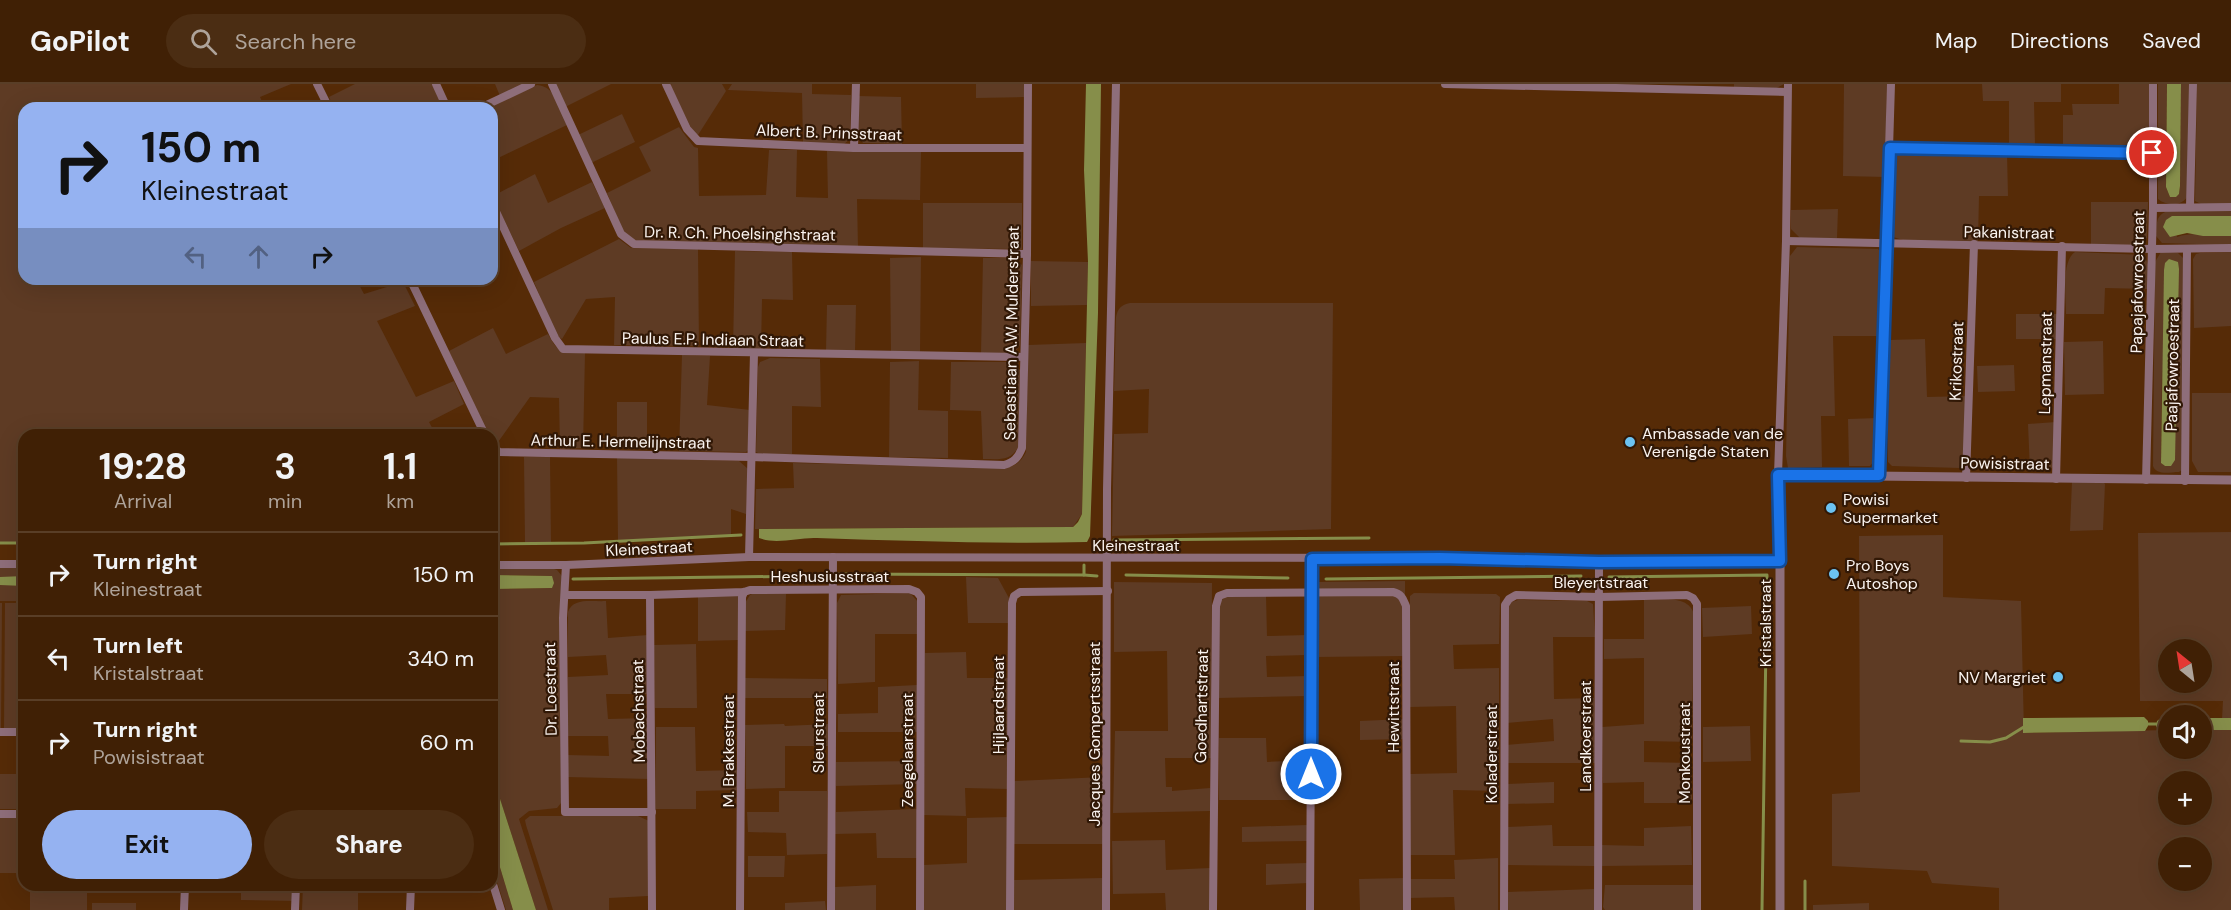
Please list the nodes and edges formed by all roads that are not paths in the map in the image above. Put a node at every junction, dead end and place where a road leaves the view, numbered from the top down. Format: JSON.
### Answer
{"nodes":[{"id":1,"x":317,"y":84,"type":"edge"},
{"id":2,"x":436,"y":84,"type":"edge"},
{"id":3,"x":531,"y":84,"type":"edge"},
{"id":4,"x":552,"y":84,"type":"edge"},
{"id":5,"x":666,"y":84,"type":"edge"},
{"id":6,"x":856,"y":84,"type":"edge"},
{"id":7,"x":1028,"y":84,"type":"edge"},
{"id":8,"x":1116,"y":84,"type":"edge"},
{"id":9,"x":1445,"y":84,"type":"edge"},
{"id":10,"x":1891,"y":84,"type":"edge"},
{"id":11,"x":2153,"y":84,"type":"edge"},
{"id":12,"x":2193,"y":84,"type":"edge"},
{"id":13,"x":1788,"y":88,"type":"edge"},
{"id":14,"x":326,"y":102,"type":"edge"},
{"id":15,"x":444,"y":102,"type":"edge"},
{"id":16,"x":493,"y":102,"type":"edge"},
{"id":17,"x":854,"y":148,"type":"junction"},
{"id":18,"x":1027,"y":148,"type":"junction"},
{"id":19,"x":1890,"y":148,"type":"junction"},
{"id":20,"x":2152,"y":153,"type":"junction"},
{"id":21,"x":2190,"y":206,"type":"junction"},
{"id":22,"x":2231,"y":207,"type":"edge"},
{"id":23,"x":2153,"y":208,"type":"junction"},
{"id":24,"x":498,"y":216,"type":"edge"},
{"id":25,"x":1786,"y":241,"type":"junction"},
{"id":26,"x":1887,"y":244,"type":"junction"},
{"id":27,"x":1974,"y":244,"type":"junction"},
{"id":28,"x":2062,"y":246,"type":"junction"},
{"id":29,"x":2231,"y":248,"type":"edge"},
{"id":30,"x":2151,"y":249,"type":"junction"},
{"id":31,"x":2187,"y":249,"type":"junction"},
{"id":32,"x":1027,"y":254,"type":"junction"},
{"id":33,"x":414,"y":285,"type":"edge"},
{"id":34,"x":754,"y":353,"type":"junction"},
{"id":35,"x":1024,"y":357,"type":"junction"},
{"id":36,"x":482,"y":429,"type":"edge"},
{"id":37,"x":498,"y":451,"type":"edge"},
{"id":38,"x":752,"y":456,"type":"junction"},
{"id":39,"x":1778,"y":475,"type":"junction"},
{"id":40,"x":1879,"y":475,"type":"junction"},
{"id":41,"x":1966,"y":478,"type":"junction"},
{"id":42,"x":2056,"y":479,"type":"junction"},
{"id":43,"x":2146,"y":480,"type":"junction"},
{"id":44,"x":2231,"y":480,"type":"edge"},
{"id":45,"x":2185,"y":481,"type":"junction"},
{"id":46,"x":749,"y":557,"type":"junction"},
{"id":47,"x":833,"y":557,"type":"junction"},
{"id":48,"x":1107,"y":558,"type":"junction"},
{"id":49,"x":1312,"y":559,"type":"junction"},
{"id":50,"x":1780,"y":561,"type":"junction"},
{"id":51,"x":1599,"y":562,"type":"junction"},
{"id":52,"x":0,"y":564,"type":"edge"},
{"id":53,"x":18,"y":564,"type":"edge"},
{"id":54,"x":498,"y":565,"type":"edge"},
{"id":55,"x":566,"y":565,"type":"junction"},
{"id":56,"x":832,"y":590,"type":"junction"},
{"id":57,"x":1108,"y":591,"type":"junction"},
{"id":58,"x":744,"y":592,"type":"junction"},
{"id":59,"x":917,"y":592,"type":"joint"},
{"id":60,"x":1312,"y":594,"type":"junction"},
{"id":61,"x":566,"y":595,"type":"junction"},
{"id":62,"x":650,"y":595,"type":"junction"},
{"id":63,"x":1599,"y":597,"type":"junction"},
{"id":64,"x":1693,"y":598,"type":"joint"},
{"id":65,"x":1509,"y":599,"type":"joint"},
{"id":66,"x":0,"y":732,"type":"edge"},
{"id":67,"x":18,"y":732,"type":"edge"},
{"id":68,"x":652,"y":813,"type":"junction"},
{"id":69,"x":0,"y":814,"type":"edge"},
{"id":70,"x":18,"y":814,"type":"edge"},
{"id":71,"x":185,"y":891,"type":"edge"},
{"id":72,"x":296,"y":891,"type":"edge"},
{"id":73,"x":411,"y":891,"type":"edge"},
{"id":74,"x":495,"y":891,"type":"edge"},
{"id":75,"x":184,"y":910,"type":"edge"},
{"id":76,"x":296,"y":910,"type":"edge"},
{"id":77,"x":410,"y":910,"type":"edge"},
{"id":78,"x":501,"y":910,"type":"edge"},
{"id":79,"x":652,"y":910,"type":"edge"},
{"id":80,"x":741,"y":910,"type":"edge"},
{"id":81,"x":831,"y":910,"type":"edge"},
{"id":82,"x":920,"y":910,"type":"edge"},
{"id":83,"x":1010,"y":910,"type":"edge"},
{"id":84,"x":1106,"y":910,"type":"edge"},
{"id":85,"x":1213,"y":910,"type":"edge"},
{"id":86,"x":1310,"y":910,"type":"edge"},
{"id":87,"x":1407,"y":910,"type":"edge"},
{"id":88,"x":1504,"y":910,"type":"edge"},
{"id":89,"x":1598,"y":910,"type":"edge"},
{"id":90,"x":1697,"y":910,"type":"edge"},
{"id":91,"x":1780,"y":910,"type":"edge"}],
"edges":[{"from":1,"to":14,"type":"street"},
{"from":2,"to":15,"type":"street"},
{"from":3,"to":16,"type":"street"},
{"from":4,"to":32,"type":"street","name":"Dr. R. Ch. Phoelsinghstraat"},
{"from":5,"to":17,"type":"street","name":"Albert B. Prinsstraat"},
{"from":6,"to":17,"type":"street"},
{"from":7,"to":18,"type":"street","name":"Sebastiaan A.W. Mulderstraat"},
{"from":8,"to":48,"type":"street","name":"Jacques Gompertsstraat"},
{"from":9,"to":13,"type":"street"},
{"from":10,"to":19,"type":"street"},
{"from":11,"to":20,"type":"street","name":"Papajafowroestraat"},
{"from":12,"to":21,"type":"street"},
{"from":13,"to":25,"type":"street","name":"Kristalstraat"},
{"from":17,"to":18,"type":"street","name":"Albert B. Prinsstraat"},
{"from":18,"to":32,"type":"street","name":"Sebastiaan A.W. Mulderstraat"},
{"from":19,"to":20,"type":"street"},
{"from":19,"to":26,"type":"street"},
{"from":20,"to":23,"type":"street","name":"Papajafowroestraat"},
{"from":21,"to":22,"type":"street"},
{"from":21,"to":23,"type":"street"},
{"from":23,"to":30,"type":"street","name":"Papajafowroestraat"},
{"from":24,"to":34,"type":"street","name":"Paulus E.P. Indiaan Straat"},
{"from":25,"to":26,"type":"street","name":"Pakanistraat"},
{"from":25,"to":39,"type":"street","name":"Kristalstraat"},
{"from":26,"to":27,"type":"street","name":"Pakanistraat"},
{"from":26,"to":40,"type":"street"},
{"from":27,"to":28,"type":"street","name":"Pakanistraat"},
{"from":27,"to":41,"type":"street","name":"Krikostraat"},
{"from":28,"to":30,"type":"street","name":"Pakanistraat"},
{"from":28,"to":42,"type":"street","name":"Lepmanstraat"},
{"from":29,"to":31,"type":"street","name":"Pakanistraat"},
{"from":30,"to":31,"type":"street","name":"Pakanistraat"},
{"from":30,"to":43,"type":"street","name":"Papajafowroestraat"},
{"from":31,"to":45,"type":"street","name":"Paajafowroestraat"},
{"from":32,"to":35,"type":"street","name":"Sebastiaan A.W. Mulderstraat"},
{"from":33,"to":36,"type":"street"},
{"from":34,"to":35,"type":"street","name":"Paulus E.P. Indiaan Straat"},
{"from":34,"to":38,"type":"street"},
{"from":35,"to":38,"type":"street","name":"Sebastiaan A.W. Mulderstraat"},
{"from":37,"to":38,"type":"street","name":"Arthur E. Hermelijnstraat"},
{"from":38,"to":46,"type":"street"},
{"from":39,"to":40,"type":"street","name":"Powisistraat"},
{"from":39,"to":50,"type":"street","name":"Kristalstraat"},
{"from":40,"to":41,"type":"street","name":"Powisistraat"},
{"from":41,"to":42,"type":"street","name":"Powisistraat"},
{"from":42,"to":43,"type":"street","name":"Powisistraat"},
{"from":43,"to":45,"type":"street","name":"Powisistraat"},
{"from":44,"to":45,"type":"street","name":"Powisistraat"},
{"from":46,"to":47,"type":"street","name":"Kleinestraat"},
{"from":46,"to":55,"type":"street","name":"Kleinestraat"},
{"from":47,"to":48,"type":"street","name":"Kleinestraat"},
{"from":47,"to":56,"type":"street","name":"Sleurstraat"},
{"from":48,"to":49,"type":"street","name":"Kleinestraat"},
{"from":48,"to":57,"type":"street","name":"Jacques Gompertsstraat"},
{"from":49,"to":51,"type":"street","name":"Kleinestraat"},
{"from":49,"to":60,"type":"street"},
{"from":50,"to":51,"type":"street","name":"Kleinestraat"},
{"from":50,"to":91,"type":"street","name":"Kristalstraat"},
{"from":51,"to":63,"type":"street","name":"Landkoerstraat"},
{"from":52,"to":53,"type":"street"},
{"from":54,"to":55,"type":"street","name":"Kleinestraat"},
{"from":55,"to":61,"type":"street","name":"Dr. Loestraat"},
{"from":56,"to":58,"type":"street","name":"Heshusiusstraat"},
{"from":56,"to":59,"type":"street","name":"Heshusiusstraat"},
{"from":56,"to":81,"type":"street","name":"Sleurstraat"},
{"from":57,"to":83,"type":"street","name":"Hijlaardstraat"},
{"from":57,"to":84,"type":"street","name":"Jacques Gompertsstraat"},
{"from":58,"to":62,"type":"street","name":"Heshusiusstraat"},
{"from":58,"to":80,"type":"street","name":"M. Brakkestraat"},
{"from":59,"to":82,"type":"street","name":"Zeegelaarstraat"},
{"from":60,"to":85,"type":"street","name":"Goedhartstraat"},
{"from":60,"to":86,"type":"street"},
{"from":60,"to":87,"type":"street","name":"Hewittstraat"},
{"from":61,"to":62,"type":"street"},
{"from":61,"to":68,"type":"street","name":"Dr. Loestraat"},
{"from":62,"to":68,"type":"street","name":"Mobachstraat"},
{"from":63,"to":64,"type":"street","name":"Bleyertstraat"},
{"from":63,"to":65,"type":"street","name":"Bleyertstraat"},
{"from":63,"to":89,"type":"street","name":"Landkoerstraat"},
{"from":64,"to":90,"type":"street","name":"Monkoustraat"},
{"from":65,"to":88,"type":"street","name":"Koladerstraat"},
{"from":66,"to":67,"type":"street"},
{"from":68,"to":79,"type":"street","name":"Mobachstraat"},
{"from":69,"to":70,"type":"street"},
{"from":71,"to":75,"type":"street"},
{"from":72,"to":76,"type":"street"},
{"from":73,"to":77,"type":"street"},
{"from":74,"to":78,"type":"street"}]}
